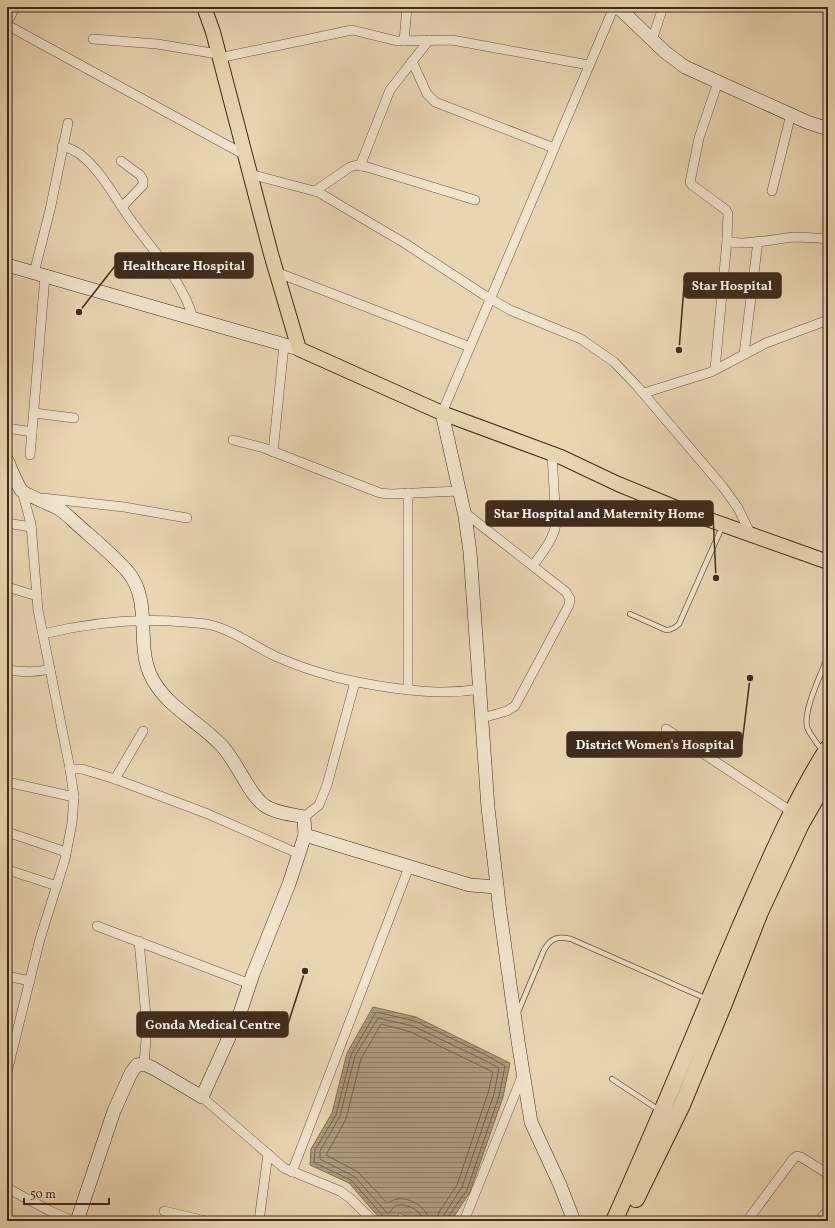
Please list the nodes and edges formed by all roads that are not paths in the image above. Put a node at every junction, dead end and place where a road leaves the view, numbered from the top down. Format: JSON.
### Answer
{"nodes":[{"id":1,"x":15,"y":7,"type":"edge"},
{"id":2,"x":204,"y":7,"type":"edge"},
{"id":3,"x":407,"y":7,"type":"edge"},
{"id":4,"x":614,"y":7,"type":"edge"},
{"id":5,"x":618,"y":7,"type":"edge"},
{"id":6,"x":663,"y":7,"type":"edge"},
{"id":7,"x":7,"y":24,"type":"edge"},
{"id":8,"x":93,"y":39,"type":"dead end"},
{"id":9,"x":429,"y":40,"type":"junction"},
{"id":10,"x":652,"y":40,"type":"junction"},
{"id":11,"x":404,"y":41,"type":"junction"},
{"id":12,"x":219,"y":56,"type":"junction"},
{"id":13,"x":412,"y":61,"type":"junction"},
{"id":14,"x":589,"y":65,"type":"junction"},
{"id":15,"x":718,"y":82,"type":"junction"},
{"id":16,"x":791,"y":114,"type":"junction"},
{"id":17,"x":68,"y":122,"type":"dead end"},
{"id":18,"x":828,"y":129,"type":"edge"},
{"id":19,"x":62,"y":146,"type":"junction"},
{"id":20,"x":554,"y":148,"type":"junction"},
{"id":21,"x":245,"y":155,"type":"junction"},
{"id":22,"x":121,"y":161,"type":"dead end"},
{"id":23,"x":360,"y":166,"type":"junction"},
{"id":24,"x":250,"y":174,"type":"junction"},
{"id":25,"x":315,"y":191,"type":"junction"},
{"id":26,"x":772,"y":191,"type":"dead end"},
{"id":27,"x":475,"y":200,"type":"dead end"},
{"id":28,"x":122,"y":207,"type":"junction"},
{"id":29,"x":828,"y":239,"type":"edge"},
{"id":30,"x":727,"y":240,"type":"junction"},
{"id":31,"x":758,"y":241,"type":"junction"},
{"id":32,"x":7,"y":265,"type":"edge"},
{"id":33,"x":276,"y":272,"type":"junction"},
{"id":34,"x":39,"y":274,"type":"junction"},
{"id":35,"x":491,"y":299,"type":"junction"},
{"id":36,"x":193,"y":318,"type":"junction"},
{"id":37,"x":828,"y":320,"type":"edge"},
{"id":38,"x":284,"y":345,"type":"junction"},
{"id":39,"x":470,"y":347,"type":"junction"},
{"id":40,"x":299,"y":349,"type":"junction"},
{"id":41,"x":744,"y":354,"type":"junction"},
{"id":42,"x":715,"y":369,"type":"junction"},
{"id":43,"x":644,"y":393,"type":"junction"},
{"id":44,"x":442,"y":412,"type":"junction"},
{"id":45,"x":34,"y":413,"type":"junction"},
{"id":46,"x":74,"y":418,"type":"dead end"},
{"id":47,"x":7,"y":428,"type":"edge"},
{"id":48,"x":32,"y":432,"type":"junction"},
{"id":49,"x":233,"y":440,"type":"dead end"},
{"id":50,"x":273,"y":452,"type":"junction"},
{"id":51,"x":552,"y":454,"type":"junction"},
{"id":52,"x":30,"y":455,"type":"dead end"},
{"id":53,"x":7,"y":460,"type":"edge"},
{"id":54,"x":20,"y":487,"type":"junction"},
{"id":55,"x":460,"y":491,"type":"junction"},
{"id":56,"x":408,"y":493,"type":"junction"},
{"id":57,"x":35,"y":497,"type":"junction"},
{"id":58,"x":464,"y":512,"type":"junction"},
{"id":59,"x":187,"y":518,"type":"dead end"},
{"id":60,"x":7,"y":523,"type":"edge"},
{"id":61,"x":723,"y":524,"type":"junction"},
{"id":62,"x":31,"y":527,"type":"junction"},
{"id":63,"x":751,"y":534,"type":"junction"},
{"id":64,"x":828,"y":562,"type":"edge"},
{"id":65,"x":533,"y":566,"type":"junction"},
{"id":66,"x":7,"y":587,"type":"edge"},
{"id":67,"x":37,"y":596,"type":"junction"},
{"id":68,"x":630,"y":614,"type":"dead end"},
{"id":69,"x":142,"y":621,"type":"junction"},
{"id":70,"x":43,"y":634,"type":"junction"},
{"id":71,"x":828,"y":656,"type":"edge"},
{"id":72,"x":50,"y":669,"type":"junction"},
{"id":73,"x":7,"y":670,"type":"edge"},
{"id":74,"x":355,"y":682,"type":"junction"},
{"id":75,"x":481,"y":689,"type":"junction"},
{"id":76,"x":408,"y":690,"type":"junction"},
{"id":77,"x":482,"y":718,"type":"junction"},
{"id":78,"x":666,"y":729,"type":"dead end"},
{"id":79,"x":143,"y":731,"type":"dead end"},
{"id":80,"x":826,"y":751,"type":"edge"},
{"id":81,"x":70,"y":769,"type":"junction"},
{"id":82,"x":828,"y":777,"type":"edge"},
{"id":83,"x":115,"y":780,"type":"junction"},
{"id":84,"x":7,"y":782,"type":"edge"},
{"id":85,"x":74,"y":797,"type":"junction"},
{"id":86,"x":792,"y":812,"type":"junction"},
{"id":87,"x":304,"y":818,"type":"junction"},
{"id":88,"x":7,"y":832,"type":"edge"},
{"id":89,"x":305,"y":835,"type":"junction"},
{"id":90,"x":66,"y":852,"type":"junction"},
{"id":91,"x":299,"y":854,"type":"junction"},
{"id":92,"x":408,"y":867,"type":"junction"},
{"id":93,"x":8,"y":870,"type":"dead end"},
{"id":94,"x":57,"y":886,"type":"junction"},
{"id":95,"x":497,"y":886,"type":"junction"},
{"id":96,"x":98,"y":926,"type":"dead end"},
{"id":97,"x":139,"y":941,"type":"junction"},
{"id":98,"x":7,"y":976,"type":"edge"},
{"id":99,"x":30,"y":981,"type":"junction"},
{"id":100,"x":250,"y":984,"type":"junction"},
{"id":101,"x":708,"y":1000,"type":"junction"},
{"id":102,"x":515,"y":1019,"type":"junction"},
{"id":103,"x":144,"y":1064,"type":"junction"},
{"id":104,"x":7,"y":1072,"type":"edge"},
{"id":105,"x":523,"y":1074,"type":"junction"},
{"id":106,"x":612,"y":1079,"type":"dead end"},
{"id":107,"x":202,"y":1097,"type":"junction"},
{"id":108,"x":661,"y":1111,"type":"junction"},
{"id":109,"x":268,"y":1154,"type":"junction"},
{"id":110,"x":292,"y":1172,"type":"junction"},
{"id":111,"x":828,"y":1174,"type":"edge"},
{"id":112,"x":7,"y":1188,"type":"edge"},
{"id":113,"x":164,"y":1210,"type":"dead end"},
{"id":114,"x":828,"y":1210,"type":"edge"},
{"id":115,"x":74,"y":1221,"type":"edge"},
{"id":116,"x":77,"y":1221,"type":"edge"},
{"id":117,"x":206,"y":1221,"type":"edge"},
{"id":118,"x":259,"y":1221,"type":"edge"},
{"id":119,"x":373,"y":1221,"type":"edge"},
{"id":120,"x":464,"y":1221,"type":"edge"},
{"id":121,"x":574,"y":1221,"type":"edge"},
{"id":122,"x":614,"y":1221,"type":"edge"},
{"id":123,"x":626,"y":1221,"type":"edge"},
{"id":124,"x":747,"y":1221,"type":"edge"},
{"id":125,"x":819,"y":1221,"type":"edge"}],
"edges":[{"from":1,"to":7,"type":"street"},
{"from":2,"to":12,"type":"main road"},
{"from":3,"to":11,"type":"street"},
{"from":4,"to":14,"type":"street"},
{"from":5,"to":10,"type":"street"},
{"from":6,"to":10,"type":"street"},
{"from":7,"to":21,"type":"street"},
{"from":8,"to":12,"type":"street"},
{"from":9,"to":11,"type":"street"},
{"from":9,"to":13,"type":"street"},
{"from":9,"to":14,"type":"street"},
{"from":10,"to":15,"type":"street"},
{"from":11,"to":12,"type":"street"},
{"from":12,"to":21,"type":"main road"},
{"from":13,"to":20,"type":"street"},
{"from":13,"to":23,"type":"street"},
{"from":14,"to":20,"type":"street"},
{"from":15,"to":16,"type":"street"},
{"from":15,"to":30,"type":"street"},
{"from":16,"to":18,"type":"street"},
{"from":16,"to":26,"type":"street"},
{"from":17,"to":19,"type":"street"},
{"from":19,"to":28,"type":"street"},
{"from":19,"to":34,"type":"street"},
{"from":20,"to":35,"type":"street"},
{"from":21,"to":24,"type":"main road"},
{"from":22,"to":28,"type":"street"},
{"from":23,"to":25,"type":"street"},
{"from":23,"to":27,"type":"street"},
{"from":24,"to":25,"type":"street"},
{"from":24,"to":33,"type":"main road"},
{"from":25,"to":35,"type":"street"},
{"from":28,"to":36,"type":"street"},
{"from":29,"to":31,"type":"street"},
{"from":30,"to":31,"type":"street"},
{"from":30,"to":42,"type":"street"},
{"from":31,"to":41,"type":"street"},
{"from":32,"to":34,"type":"street"},
{"from":33,"to":39,"type":"street"},
{"from":33,"to":40,"type":"main road"},
{"from":34,"to":36,"type":"street"},
{"from":34,"to":45,"type":"street"},
{"from":35,"to":39,"type":"street"},
{"from":35,"to":43,"type":"street"},
{"from":36,"to":38,"type":"street"},
{"from":37,"to":41,"type":"street"},
{"from":38,"to":40,"type":"street"},
{"from":38,"to":50,"type":"street"},
{"from":39,"to":44,"type":"street"},
{"from":40,"to":44,"type":"main road"},
{"from":41,"to":42,"type":"street"},
{"from":42,"to":43,"type":"street"},
{"from":43,"to":63,"type":"street"},
{"from":44,"to":51,"type":"main road"},
{"from":44,"to":55,"type":"street"},
{"from":45,"to":46,"type":"street"},
{"from":45,"to":48,"type":"street"},
{"from":47,"to":48,"type":"street"},
{"from":48,"to":52,"type":"street"},
{"from":49,"to":50,"type":"street"},
{"from":50,"to":56,"type":"street"},
{"from":51,"to":61,"type":"main road"},
{"from":51,"to":65,"type":"street"},
{"from":53,"to":54,"type":"street"},
{"from":54,"to":57,"type":"street"},
{"from":54,"to":62,"type":"street"},
{"from":55,"to":56,"type":"street"},
{"from":55,"to":58,"type":"street"},
{"from":56,"to":76,"type":"street"},
{"from":57,"to":59,"type":"street"},
{"from":57,"to":69,"type":"street"},
{"from":58,"to":65,"type":"street"},
{"from":58,"to":75,"type":"street"},
{"from":60,"to":62,"type":"street"},
{"from":61,"to":63,"type":"main road"},
{"from":61,"to":68,"type":"lane"},
{"from":62,"to":67,"type":"street"},
{"from":63,"to":64,"type":"main road"},
{"from":65,"to":77,"type":"street"},
{"from":66,"to":67,"type":"street"},
{"from":67,"to":70,"type":"street"},
{"from":69,"to":70,"type":"street"},
{"from":69,"to":74,"type":"street"},
{"from":69,"to":87,"type":"street"},
{"from":70,"to":72,"type":"street"},
{"from":71,"to":80,"type":"lane"},
{"from":72,"to":73,"type":"street"},
{"from":72,"to":81,"type":"street"},
{"from":74,"to":76,"type":"street"},
{"from":74,"to":87,"type":"street"},
{"from":75,"to":76,"type":"street"},
{"from":75,"to":77,"type":"street"},
{"from":77,"to":95,"type":"street"},
{"from":78,"to":86,"type":"street"},
{"from":79,"to":83,"type":"street"},
{"from":80,"to":86,"type":"highway"},
{"from":81,"to":83,"type":"street"},
{"from":81,"to":85,"type":"street"},
{"from":82,"to":123,"type":"highway"},
{"from":83,"to":91,"type":"street"},
{"from":84,"to":85,"type":"street"},
{"from":85,"to":90,"type":"street"},
{"from":86,"to":101,"type":"highway"},
{"from":87,"to":89,"type":"street"},
{"from":88,"to":90,"type":"street"},
{"from":89,"to":91,"type":"street"},
{"from":89,"to":92,"type":"street"},
{"from":90,"to":94,"type":"street"},
{"from":91,"to":100,"type":"street"},
{"from":92,"to":95,"type":"street"},
{"from":92,"to":110,"type":"street"},
{"from":93,"to":94,"type":"street"},
{"from":94,"to":99,"type":"street"},
{"from":95,"to":102,"type":"street"},
{"from":96,"to":97,"type":"street"},
{"from":97,"to":100,"type":"street"},
{"from":97,"to":103,"type":"street"},
{"from":98,"to":99,"type":"street"},
{"from":99,"to":104,"type":"street"},
{"from":100,"to":107,"type":"street"},
{"from":101,"to":102,"type":"lane"},
{"from":101,"to":108,"type":"highway"},
{"from":102,"to":105,"type":"street"},
{"from":103,"to":107,"type":"street"},
{"from":103,"to":116,"type":"street"},
{"from":105,"to":120,"type":"street"},
{"from":105,"to":121,"type":"street"},
{"from":106,"to":108,"type":"lane"},
{"from":107,"to":109,"type":"street"},
{"from":108,"to":122,"type":"highway"},
{"from":109,"to":110,"type":"street"},
{"from":109,"to":118,"type":"street"},
{"from":110,"to":119,"type":"street"},
{"from":111,"to":124,"type":"street"},
{"from":112,"to":115,"type":"street"},
{"from":113,"to":117,"type":"street"},
{"from":114,"to":125,"type":"street"}]}
